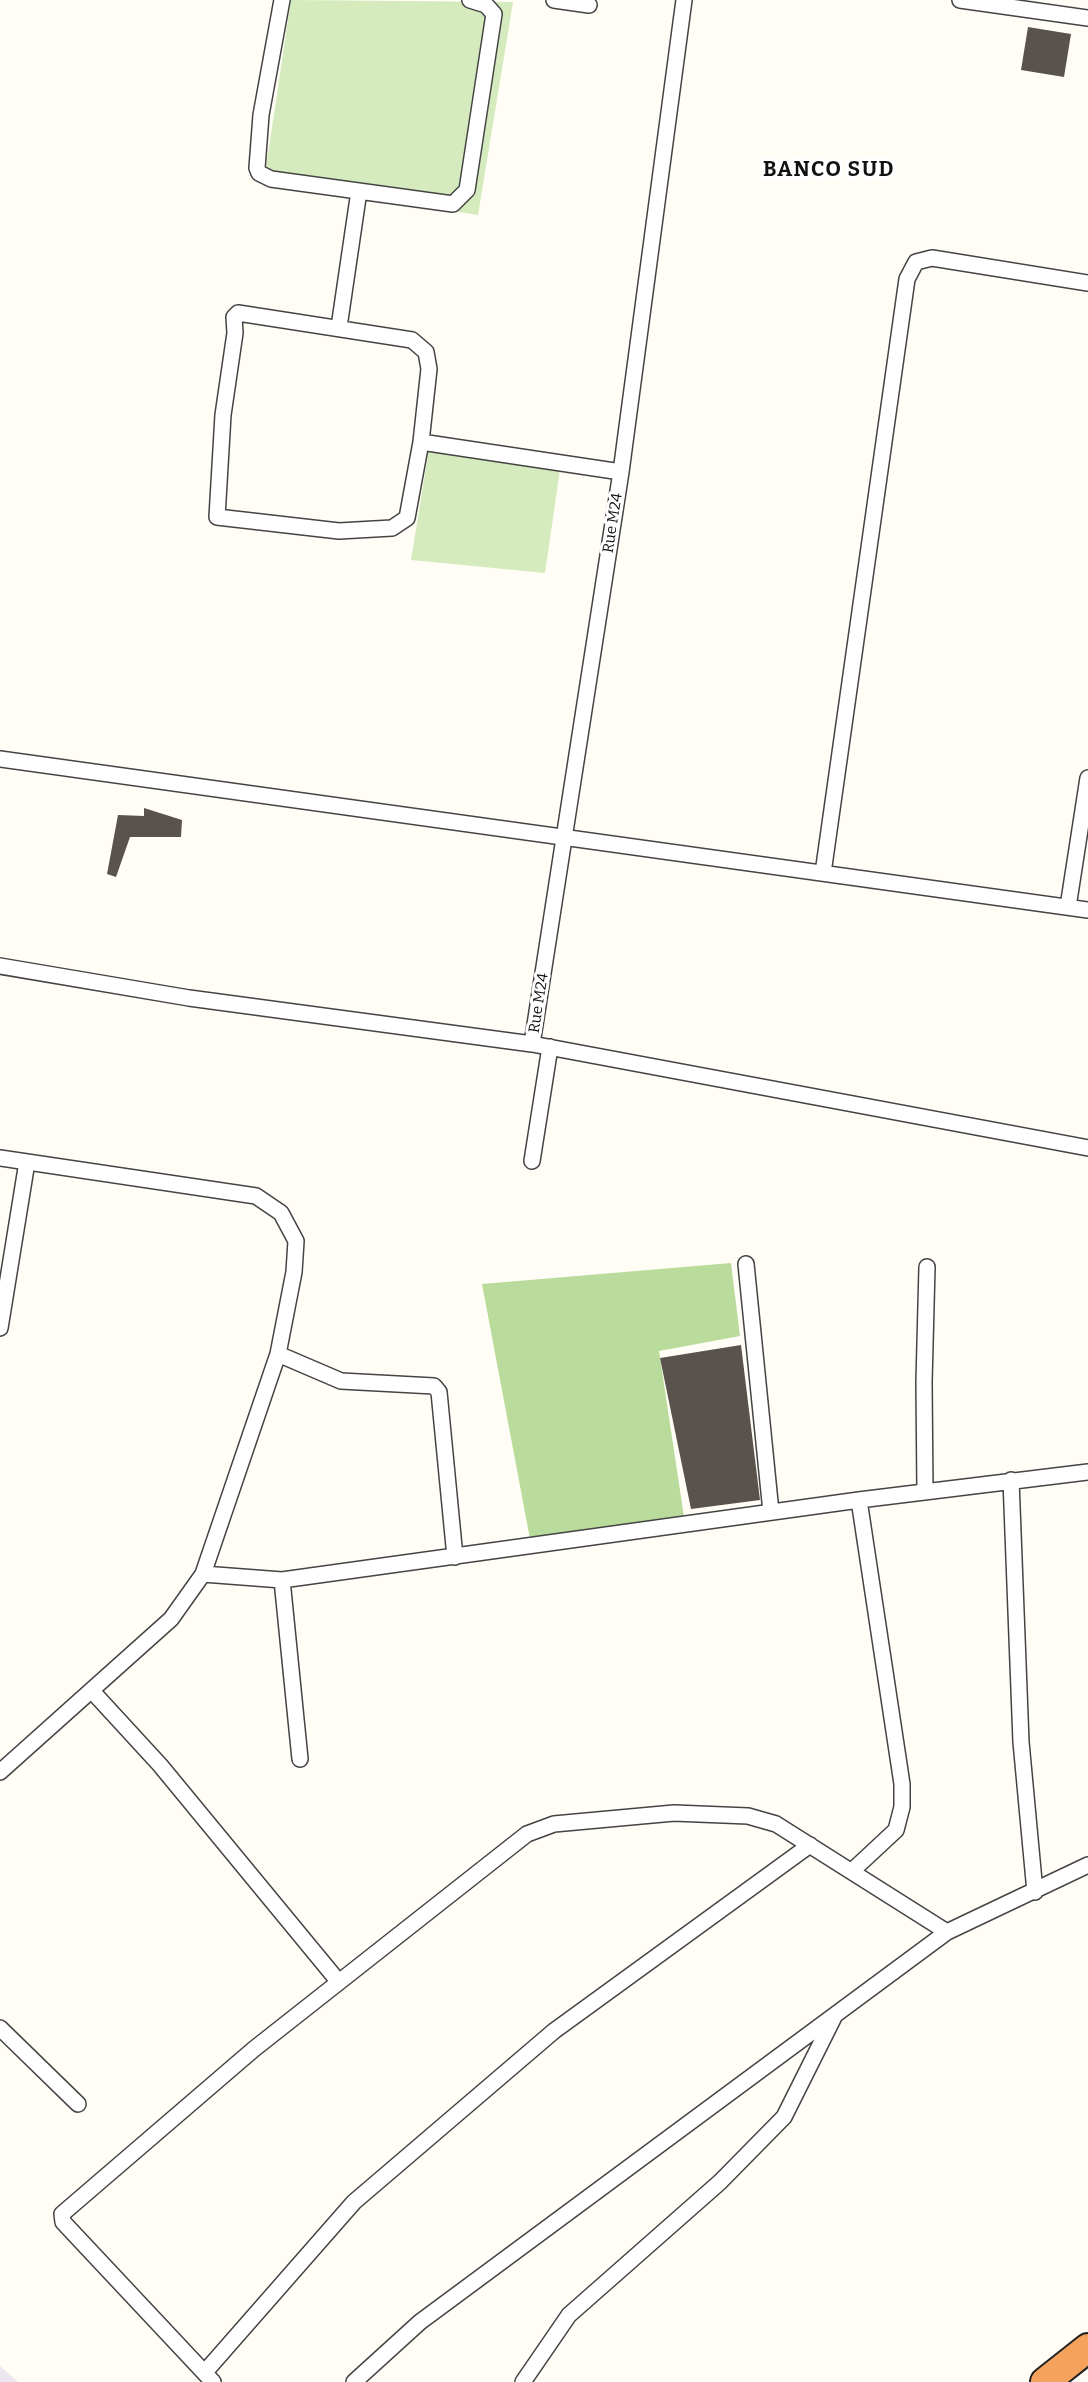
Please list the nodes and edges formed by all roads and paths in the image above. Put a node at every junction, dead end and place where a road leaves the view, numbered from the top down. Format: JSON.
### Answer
{"nodes":[{"id":1,"x":282,"y":0,"type":"edge"},
{"id":2,"x":470,"y":0,"type":"edge"},
{"id":3,"x":554,"y":0,"type":"edge"},
{"id":4,"x":684,"y":0,"type":"edge"},
{"id":5,"x":960,"y":0,"type":"edge"},
{"id":6,"x":496,"y":4,"type":"edge"},
{"id":7,"x":589,"y":5,"type":"dead end"},
{"id":8,"x":1088,"y":18,"type":"edge"},
{"id":9,"x":359,"y":191,"type":"junction"},
{"id":10,"x":1088,"y":283,"type":"edge"},
{"id":11,"x":339,"y":327,"type":"junction"},
{"id":12,"x":421,"y":442,"type":"junction"},
{"id":13,"x":621,"y":471,"type":"junction"},
{"id":14,"x":0,"y":759,"type":"edge"},
{"id":15,"x":1088,"y":778,"type":"edge"},
{"id":16,"x":566,"y":837,"type":"junction"},
{"id":17,"x":823,"y":873,"type":"junction"},
{"id":18,"x":1068,"y":907,"type":"junction"},
{"id":19,"x":1088,"y":910,"type":"edge"},
{"id":20,"x":0,"y":966,"type":"edge"},
{"id":21,"x":532,"y":1044,"type":"junction"},
{"id":22,"x":550,"y":1047,"type":"junction"},
{"id":23,"x":1088,"y":1148,"type":"edge"},
{"id":24,"x":0,"y":1158,"type":"edge"},
{"id":25,"x":532,"y":1161,"type":"dead end"},
{"id":26,"x":27,"y":1162,"type":"junction"},
{"id":27,"x":746,"y":1264,"type":"dead end"},
{"id":28,"x":927,"y":1267,"type":"dead end"},
{"id":29,"x":0,"y":1328,"type":"edge"},
{"id":30,"x":278,"y":1354,"type":"junction"},
{"id":31,"x":1088,"y":1472,"type":"edge"},
{"id":32,"x":1011,"y":1480,"type":"junction"},
{"id":33,"x":925,"y":1492,"type":"junction"},
{"id":34,"x":859,"y":1500,"type":"junction"},
{"id":35,"x":771,"y":1512,"type":"junction"},
{"id":36,"x":455,"y":1557,"type":"junction"},
{"id":37,"x":203,"y":1575,"type":"junction"},
{"id":38,"x":282,"y":1580,"type":"junction"},
{"id":39,"x":92,"y":1691,"type":"junction"},
{"id":40,"x":300,"y":1759,"type":"dead end"},
{"id":41,"x":0,"y":1772,"type":"edge"},
{"id":42,"x":810,"y":1845,"type":"junction"},
{"id":43,"x":1088,"y":1865,"type":"edge"},
{"id":44,"x":852,"y":1872,"type":"junction"},
{"id":45,"x":1035,"y":1892,"type":"junction"},
{"id":46,"x":947,"y":1932,"type":"junction"},
{"id":47,"x":338,"y":1981,"type":"junction"},
{"id":48,"x":835,"y":2014,"type":"junction"},
{"id":49,"x":0,"y":2028,"type":"edge"},
{"id":50,"x":78,"y":2104,"type":"dead end"},
{"id":51,"x":1088,"y":2348,"type":"edge"},
{"id":52,"x":209,"y":2377,"type":"edge"},
{"id":53,"x":354,"y":2382,"type":"edge"},
{"id":54,"x":523,"y":2382,"type":"edge"},
{"id":55,"x":1046,"y":2382,"type":"edge"}],
"edges":[{"from":1,"to":9,"type":"street"},
{"from":2,"to":6,"type":"street"},
{"from":3,"to":7,"type":"street"},
{"from":4,"to":13,"type":"street","name":"Rue M24"},
{"from":5,"to":8,"type":"street"},
{"from":6,"to":9,"type":"street"},
{"from":9,"to":11,"type":"street"},
{"from":10,"to":17,"type":"street"},
{"from":11,"to":12,"type":"street"},
{"from":11,"to":12,"type":"street"},
{"from":12,"to":13,"type":"street"},
{"from":13,"to":16,"type":"street","name":"Rue M24"},
{"from":14,"to":16,"type":"street"},
{"from":15,"to":18,"type":"street"},
{"from":16,"to":17,"type":"street"},
{"from":16,"to":21,"type":"street","name":"Rue M24"},
{"from":17,"to":18,"type":"street"},
{"from":18,"to":19,"type":"street"},
{"from":20,"to":21,"type":"street"},
{"from":21,"to":22,"type":"street"},
{"from":22,"to":23,"type":"street"},
{"from":22,"to":25,"type":"street"},
{"from":24,"to":26,"type":"street"},
{"from":26,"to":29,"type":"street"},
{"from":26,"to":30,"type":"street"},
{"from":27,"to":35,"type":"street"},
{"from":28,"to":33,"type":"street"},
{"from":30,"to":36,"type":"street"},
{"from":30,"to":37,"type":"street"},
{"from":31,"to":32,"type":"street"},
{"from":32,"to":33,"type":"street"},
{"from":32,"to":45,"type":"street"},
{"from":33,"to":34,"type":"street"},
{"from":34,"to":35,"type":"street"},
{"from":34,"to":44,"type":"street"},
{"from":35,"to":36,"type":"street"},
{"from":36,"to":38,"type":"street"},
{"from":37,"to":38,"type":"street"},
{"from":37,"to":39,"type":"street"},
{"from":38,"to":40,"type":"street"},
{"from":39,"to":41,"type":"street"},
{"from":39,"to":47,"type":"street"},
{"from":42,"to":44,"type":"street"},
{"from":42,"to":47,"type":"street"},
{"from":42,"to":52,"type":"street"},
{"from":43,"to":45,"type":"street"},
{"from":44,"to":46,"type":"street"},
{"from":45,"to":46,"type":"street"},
{"from":46,"to":48,"type":"street"},
{"from":47,"to":52,"type":"street"},
{"from":48,"to":53,"type":"street"},
{"from":48,"to":54,"type":"street"},
{"from":49,"to":50,"type":"street"},
{"from":51,"to":55,"type":"highway"}]}
